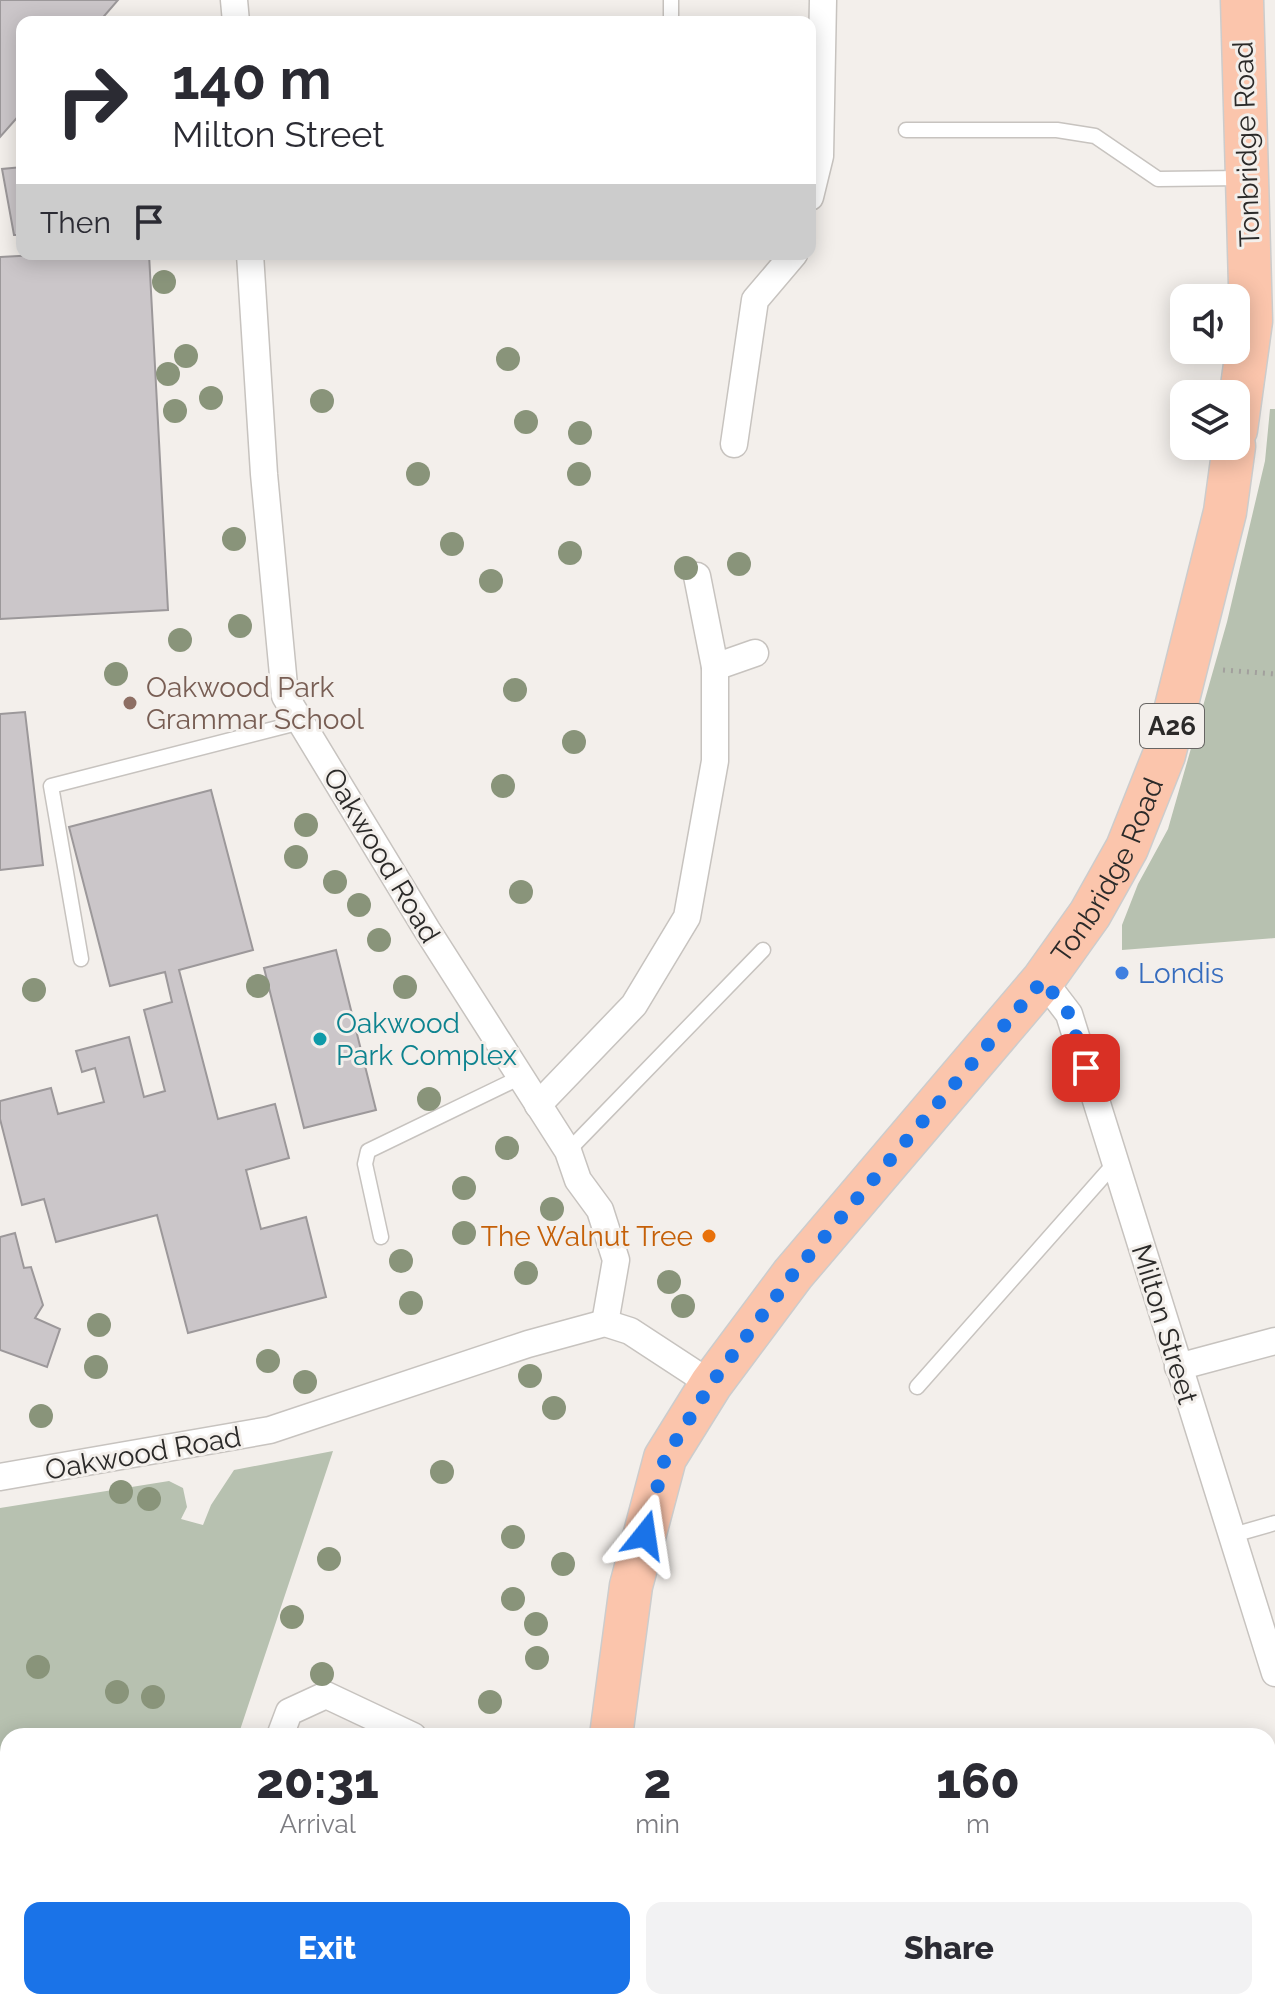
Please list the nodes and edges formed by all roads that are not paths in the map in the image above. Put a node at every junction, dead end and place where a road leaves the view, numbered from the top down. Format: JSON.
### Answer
{"nodes":[{"id":1,"x":823,"y":0,"type":"edge"},
{"id":2,"x":1242,"y":0,"type":"edge"},
{"id":3,"x":906,"y":130,"type":"dead end"},
{"id":4,"x":816,"y":172,"type":"edge"},
{"id":5,"x":1247,"y":178,"type":"junction"},
{"id":6,"x":250,"y":260,"type":"edge"},
{"id":7,"x":789,"y":260,"type":"edge"},
{"id":8,"x":1243,"y":380,"type":"edge"},
{"id":9,"x":734,"y":444,"type":"dead end"},
{"id":10,"x":1232,"y":460,"type":"edge"},
{"id":11,"x":697,"y":576,"type":"dead end"},
{"id":12,"x":755,"y":653,"type":"dead end"},
{"id":13,"x":715,"y":667,"type":"junction"},
{"id":14,"x":301,"y":722,"type":"junction"},
{"id":15,"x":763,"y":950,"type":"dead end"},
{"id":16,"x":81,"y":959,"type":"dead end"},
{"id":17,"x":1043,"y":980,"type":"junction"},
{"id":18,"x":521,"y":1077,"type":"junction"},
{"id":19,"x":538,"y":1105,"type":"junction"},
{"id":20,"x":568,"y":1151,"type":"junction"},
{"id":21,"x":1115,"y":1163,"type":"junction"},
{"id":22,"x":381,"y":1237,"type":"dead end"},
{"id":23,"x":605,"y":1323,"type":"junction"},
{"id":24,"x":1275,"y":1341,"type":"edge"},
{"id":25,"x":1178,"y":1367,"type":"junction"},
{"id":26,"x":711,"y":1384,"type":"junction"},
{"id":27,"x":917,"y":1387,"type":"dead end"},
{"id":28,"x":0,"y":1477,"type":"edge"},
{"id":29,"x":1275,"y":1523,"type":"edge"},
{"id":30,"x":1233,"y":1535,"type":"junction"},
{"id":31,"x":1275,"y":1673,"type":"edge"},
{"id":32,"x":283,"y":1728,"type":"edge"},
{"id":33,"x":396,"y":1728,"type":"edge"},
{"id":34,"x":612,"y":1728,"type":"edge"}],
"edges":[{"from":1,"to":4,"type":"street"},
{"from":2,"to":5,"type":"main road","name":"Tonbridge Road"},
{"from":3,"to":5,"type":"lane"},
{"from":5,"to":8,"type":"main road","name":"Tonbridge Road"},
{"from":6,"to":14,"type":"street","name":"Oakwood Road"},
{"from":7,"to":9,"type":"street"},
{"from":10,"to":17,"type":"main road","name":"Tonbridge Road","number":"A26"},
{"from":11,"to":13,"type":"street"},
{"from":12,"to":13,"type":"street"},
{"from":13,"to":19,"type":"street"},
{"from":14,"to":16,"type":"lane"},
{"from":14,"to":18,"type":"street","name":"Oakwood Road"},
{"from":15,"to":20,"type":"lane"},
{"from":17,"to":21,"type":"street","name":"Milton Street"},
{"from":17,"to":26,"type":"main road","name":"Tonbridge Road","number":"A26"},
{"from":18,"to":19,"type":"street","name":"Oakwood Road"},
{"from":18,"to":22,"type":"lane"},
{"from":19,"to":20,"type":"street","name":"Oakwood Road"},
{"from":20,"to":23,"type":"street","name":"Oakwood Road"},
{"from":21,"to":25,"type":"street","name":"Milton Street"},
{"from":21,"to":27,"type":"lane"},
{"from":23,"to":26,"type":"street"},
{"from":23,"to":28,"type":"street","name":"Oakwood Road"},
{"from":24,"to":25,"type":"street"},
{"from":25,"to":30,"type":"street","name":"Milton Street"},
{"from":26,"to":34,"type":"main road","name":"Tonbridge Road","number":"A26"},
{"from":29,"to":30,"type":"lane"},
{"from":30,"to":31,"type":"street","name":"Milton Street"},
{"from":32,"to":33,"type":"street"}]}
